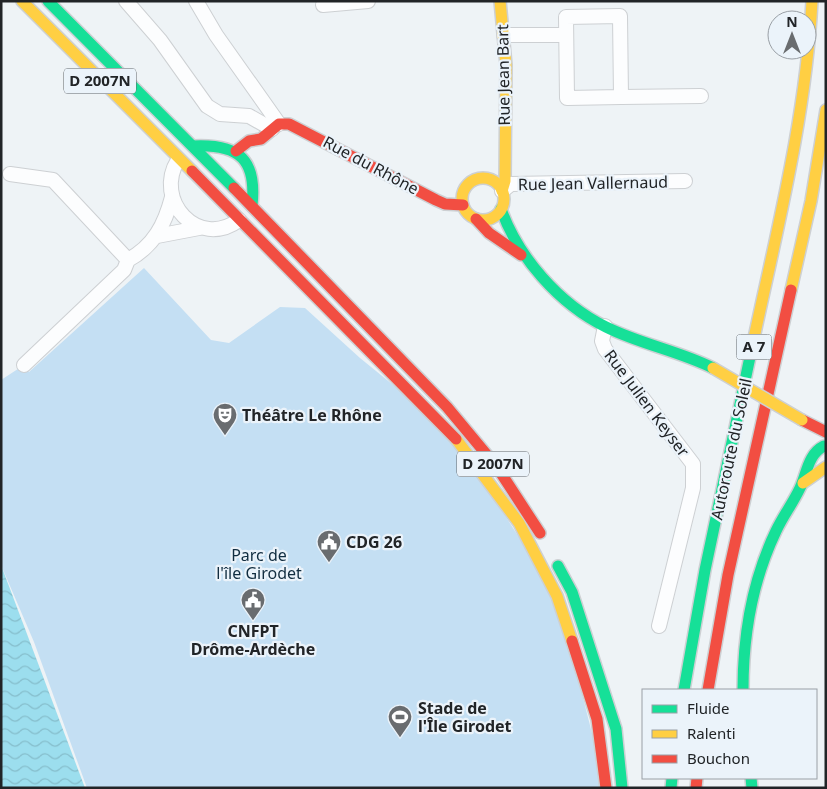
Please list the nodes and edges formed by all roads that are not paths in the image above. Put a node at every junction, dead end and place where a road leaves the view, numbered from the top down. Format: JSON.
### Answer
{"nodes":[{"id":1,"x":22,"y":1,"type":"edge"},
{"id":2,"x":48,"y":1,"type":"edge"},
{"id":3,"x":126,"y":1,"type":"edge"},
{"id":4,"x":196,"y":1,"type":"edge"},
{"id":5,"x":368,"y":1,"type":"edge"},
{"id":6,"x":500,"y":1,"type":"edge"},
{"id":7,"x":812,"y":1,"type":"edge"},
{"id":8,"x":322,"y":5,"type":"dead end"},
{"id":9,"x":504,"y":35,"type":"junction"},
{"id":10,"x":566,"y":35,"type":"junction"},
{"id":11,"x":701,"y":96,"type":"dead end"},
{"id":12,"x":621,"y":97,"type":"junction"},
{"id":13,"x":826,"y":110,"type":"edge"},
{"id":14,"x":275,"y":126,"type":"junction"},
{"id":15,"x":261,"y":139,"type":"junction"},
{"id":16,"x":194,"y":146,"type":"junction"},
{"id":17,"x":504,"y":150,"type":"junction"},
{"id":18,"x":236,"y":151,"type":"junction"},
{"id":19,"x":178,"y":160,"type":"junction"},
{"id":20,"x":250,"y":168,"type":"junction"},
{"id":21,"x":10,"y":174,"type":"dead end"},
{"id":22,"x":482,"y":179,"type":"junction"},
{"id":23,"x":685,"y":181,"type":"dead end"},
{"id":24,"x":502,"y":191,"type":"junction"},
{"id":25,"x":172,"y":197,"type":"junction"},
{"id":26,"x":463,"y":205,"type":"junction"},
{"id":27,"x":252,"y":206,"type":"junction"},
{"id":28,"x":502,"y":209,"type":"junction"},
{"id":29,"x":476,"y":219,"type":"junction"},
{"id":30,"x":239,"y":220,"type":"junction"},
{"id":31,"x":199,"y":228,"type":"junction"},
{"id":32,"x":158,"y":236,"type":"junction"},
{"id":33,"x":525,"y":257,"type":"junction"},
{"id":34,"x":128,"y":260,"type":"junction"},
{"id":35,"x":606,"y":326,"type":"junction"},
{"id":36,"x":24,"y":364,"type":"dead end"},
{"id":37,"x":825,"y":442,"type":"edge"},
{"id":38,"x":826,"y":467,"type":"edge"},
{"id":39,"x":803,"y":483,"type":"junction"},
{"id":40,"x":544,"y":540,"type":"dead end"},
{"id":41,"x":553,"y":557,"type":"dead end"},
{"id":42,"x":659,"y":626,"type":"dead end"},
{"id":43,"x":684,"y":689,"type":"edge"},
{"id":44,"x":708,"y":689,"type":"edge"},
{"id":45,"x":744,"y":689,"type":"edge"},
{"id":46,"x":606,"y":788,"type":"edge"},
{"id":47,"x":622,"y":788,"type":"edge"}],
"edges":[{"from":1,"to":19,"type":"main road","number":"D 2007N"},
{"from":2,"to":16,"type":"main road","number":"D 2007N"},
{"from":3,"to":14,"type":"street"},
{"from":4,"to":14,"type":"street"},
{"from":5,"to":8,"type":"street"},
{"from":6,"to":9,"type":"main road","name":"Rue Jean Bart"},
{"from":7,"to":43,"type":"main road","name":"Autoroute du Soleil","number":"A 7"},
{"from":9,"to":10,"type":"street"},
{"from":9,"to":17,"type":"main road","name":"Rue Jean Bart"},
{"from":10,"to":12,"type":"street"},
{"from":10,"to":12,"type":"street"},
{"from":11,"to":12,"type":"street"},
{"from":13,"to":44,"type":"main road","name":"Autoroute du Soleil","number":"A 7"},
{"from":14,"to":15,"type":"main road"},
{"from":14,"to":26,"type":"main road","name":"Rue du Rhône"},
{"from":15,"to":18,"type":"main road"},
{"from":15,"to":20,"type":"main road"},
{"from":16,"to":18,"type":"main road"},
{"from":16,"to":19,"type":"main road"},
{"from":16,"to":27,"type":"main road","number":"D 2007N"},
{"from":17,"to":22,"type":"main road","name":"Rue Jean Bart"},
{"from":17,"to":24,"type":"main road","name":"Rue Jean Bart"},
{"from":18,"to":20,"type":"main road"},
{"from":19,"to":25,"type":"street"},
{"from":19,"to":30,"type":"main road","number":"D 2007N"},
{"from":20,"to":27,"type":"main road"},
{"from":21,"to":34,"type":"street"},
{"from":22,"to":24,"type":"main road"},
{"from":22,"to":26,"type":"main road"},
{"from":23,"to":24,"type":"street","name":"Rue Jean Vallernaud"},
{"from":24,"to":28,"type":"main road"},
{"from":25,"to":31,"type":"street"},
{"from":25,"to":32,"type":"street"},
{"from":26,"to":29,"type":"main road"},
{"from":27,"to":30,"type":"main road"},
{"from":27,"to":40,"type":"main road","number":"D 2007N"},
{"from":28,"to":29,"type":"main road"},
{"from":28,"to":33,"type":"main road"},
{"from":29,"to":33,"type":"main road"},
{"from":30,"to":31,"type":"street"},
{"from":30,"to":46,"type":"main road","number":"D 2007N"},
{"from":31,"to":32,"type":"street"},
{"from":32,"to":34,"type":"street"},
{"from":33,"to":35,"type":"main road"},
{"from":34,"to":36,"type":"street"},
{"from":35,"to":37,"type":"main road","bridge":true},
{"from":35,"to":42,"type":"street","name":"Rue Julien Keyser"},
{"from":37,"to":39,"type":"main road"},
{"from":38,"to":39,"type":"main road"},
{"from":39,"to":45,"type":"main road"},
{"from":41,"to":47,"type":"main road"}]}
